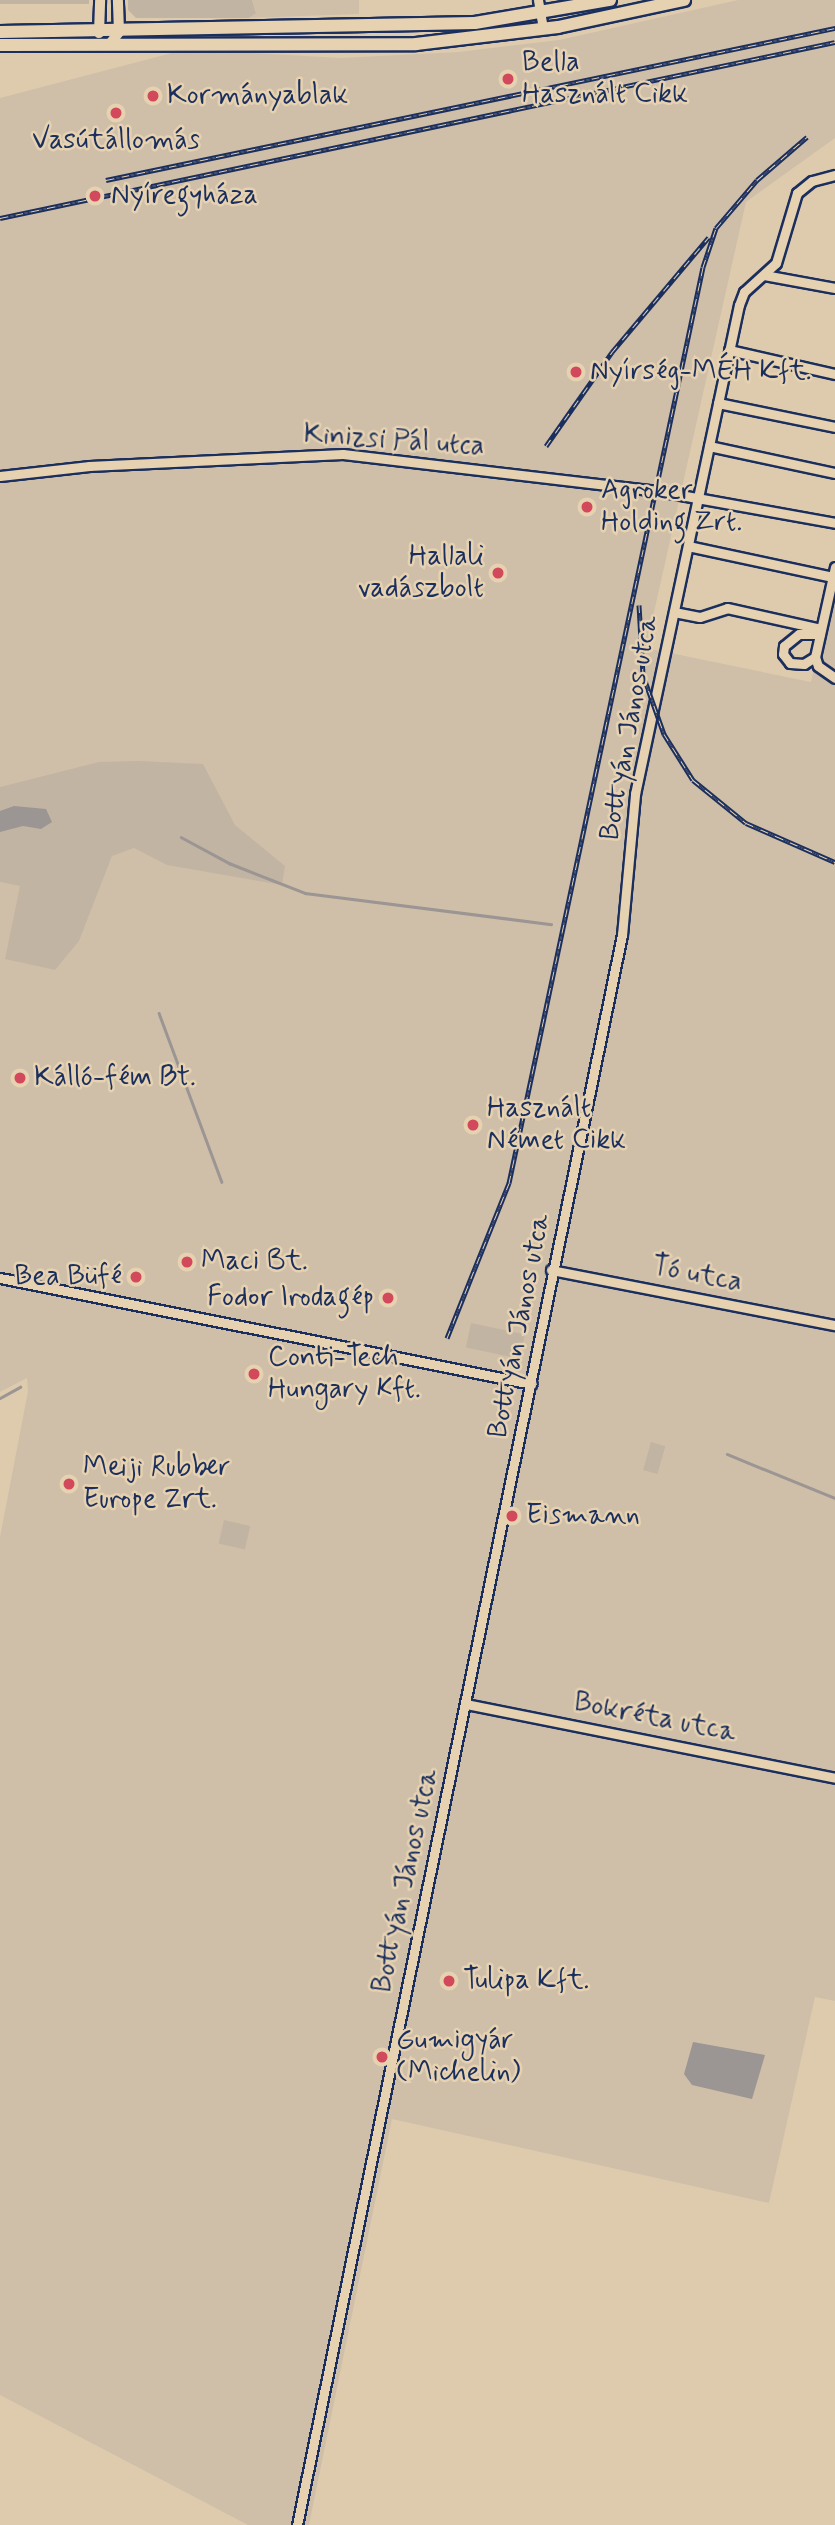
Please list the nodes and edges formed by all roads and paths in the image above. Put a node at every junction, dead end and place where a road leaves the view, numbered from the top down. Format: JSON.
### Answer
{"nodes":[{"id":1,"x":100,"y":0,"type":"edge"},
{"id":2,"x":118,"y":0,"type":"edge"},
{"id":3,"x":538,"y":0,"type":"edge"},
{"id":4,"x":610,"y":0,"type":"edge"},
{"id":5,"x":684,"y":0,"type":"edge"},
{"id":6,"x":540,"y":15,"type":"junction"},
{"id":7,"x":542,"y":29,"type":"junction"},
{"id":8,"x":0,"y":32,"type":"edge"},
{"id":9,"x":99,"y":33,"type":"junction"},
{"id":10,"x":119,"y":33,"type":"junction"},
{"id":11,"x":0,"y":45,"type":"edge"},
{"id":12,"x":109,"y":45,"type":"junction"},
{"id":13,"x":835,"y":175,"type":"edge"},
{"id":14,"x":764,"y":275,"type":"junction"},
{"id":15,"x":835,"y":288,"type":"edge"},
{"id":16,"x":729,"y":350,"type":"junction"},
{"id":17,"x":835,"y":374,"type":"edge"},
{"id":18,"x":718,"y":403,"type":"junction"},
{"id":19,"x":835,"y":427,"type":"edge"},
{"id":20,"x":709,"y":446,"type":"junction"},
{"id":21,"x":835,"y":473,"type":"edge"},
{"id":22,"x":0,"y":476,"type":"edge"},
{"id":23,"x":699,"y":498,"type":"junction"},
{"id":24,"x":835,"y":523,"type":"edge"},
{"id":25,"x":688,"y":546,"type":"junction"},
{"id":26,"x":835,"y":567,"type":"edge"},
{"id":27,"x":833,"y":577,"type":"junction"},
{"id":28,"x":674,"y":612,"type":"junction"},
{"id":29,"x":820,"y":631,"type":"junction"},
{"id":30,"x":815,"y":657,"type":"junction"},
{"id":31,"x":835,"y":678,"type":"edge"},
{"id":32,"x":551,"y":1270,"type":"junction"},
{"id":33,"x":0,"y":1278,"type":"edge"},
{"id":34,"x":835,"y":1325,"type":"edge"},
{"id":35,"x":532,"y":1384,"type":"junction"},
{"id":36,"x":467,"y":1704,"type":"junction"},
{"id":37,"x":835,"y":1778,"type":"edge"},
{"id":38,"x":297,"y":2525,"type":"edge"}],
"edges":[{"from":1,"to":9,"type":"street"},
{"from":2,"to":10,"type":"street"},
{"from":3,"to":6,"type":"street"},
{"from":4,"to":6,"type":"main road"},
{"from":5,"to":7,"type":"main road"},
{"from":6,"to":7,"type":"street"},
{"from":6,"to":10,"type":"main road"},
{"from":7,"to":12,"type":"main road"},
{"from":8,"to":9,"type":"main road"},
{"from":9,"to":10,"type":"main road"},
{"from":9,"to":12,"type":"street"},
{"from":10,"to":12,"type":"street"},
{"from":11,"to":12,"type":"main road"},
{"from":13,"to":14,"type":"street","name":"Bottyán János utca"},
{"from":14,"to":15,"type":"street"},
{"from":14,"to":16,"type":"street","name":"Bottyán János utca"},
{"from":16,"to":17,"type":"street"},
{"from":16,"to":18,"type":"street","name":"Bottyán János utca"},
{"from":18,"to":19,"type":"street"},
{"from":18,"to":20,"type":"street","name":"Bottyán János utca"},
{"from":20,"to":21,"type":"street"},
{"from":20,"to":23,"type":"street","name":"Bottyán János utca"},
{"from":22,"to":23,"type":"street","name":"Kinizsi Pál utca"},
{"from":23,"to":24,"type":"street","name":"Kinizsi Pál utca"},
{"from":23,"to":25,"type":"street","name":"Bottyán János utca"},
{"from":25,"to":27,"type":"street"},
{"from":25,"to":28,"type":"street","name":"Bottyán János utca"},
{"from":26,"to":27,"type":"street"},
{"from":27,"to":29,"type":"street"},
{"from":28,"to":29,"type":"street"},
{"from":28,"to":32,"type":"street","name":"Bottyán János utca"},
{"from":29,"to":30,"type":"street"},
{"from":29,"to":30,"type":"street"},
{"from":30,"to":31,"type":"street"},
{"from":32,"to":34,"type":"street","name":"Tó utca"},
{"from":32,"to":35,"type":"street","name":"Bottyán János utca"},
{"from":33,"to":35,"type":"street"},
{"from":35,"to":36,"type":"street","name":"Bottyán János utca"},
{"from":36,"to":37,"type":"street","name":"Bokréta utca"},
{"from":36,"to":38,"type":"street","name":"Bottyán János utca"}]}
